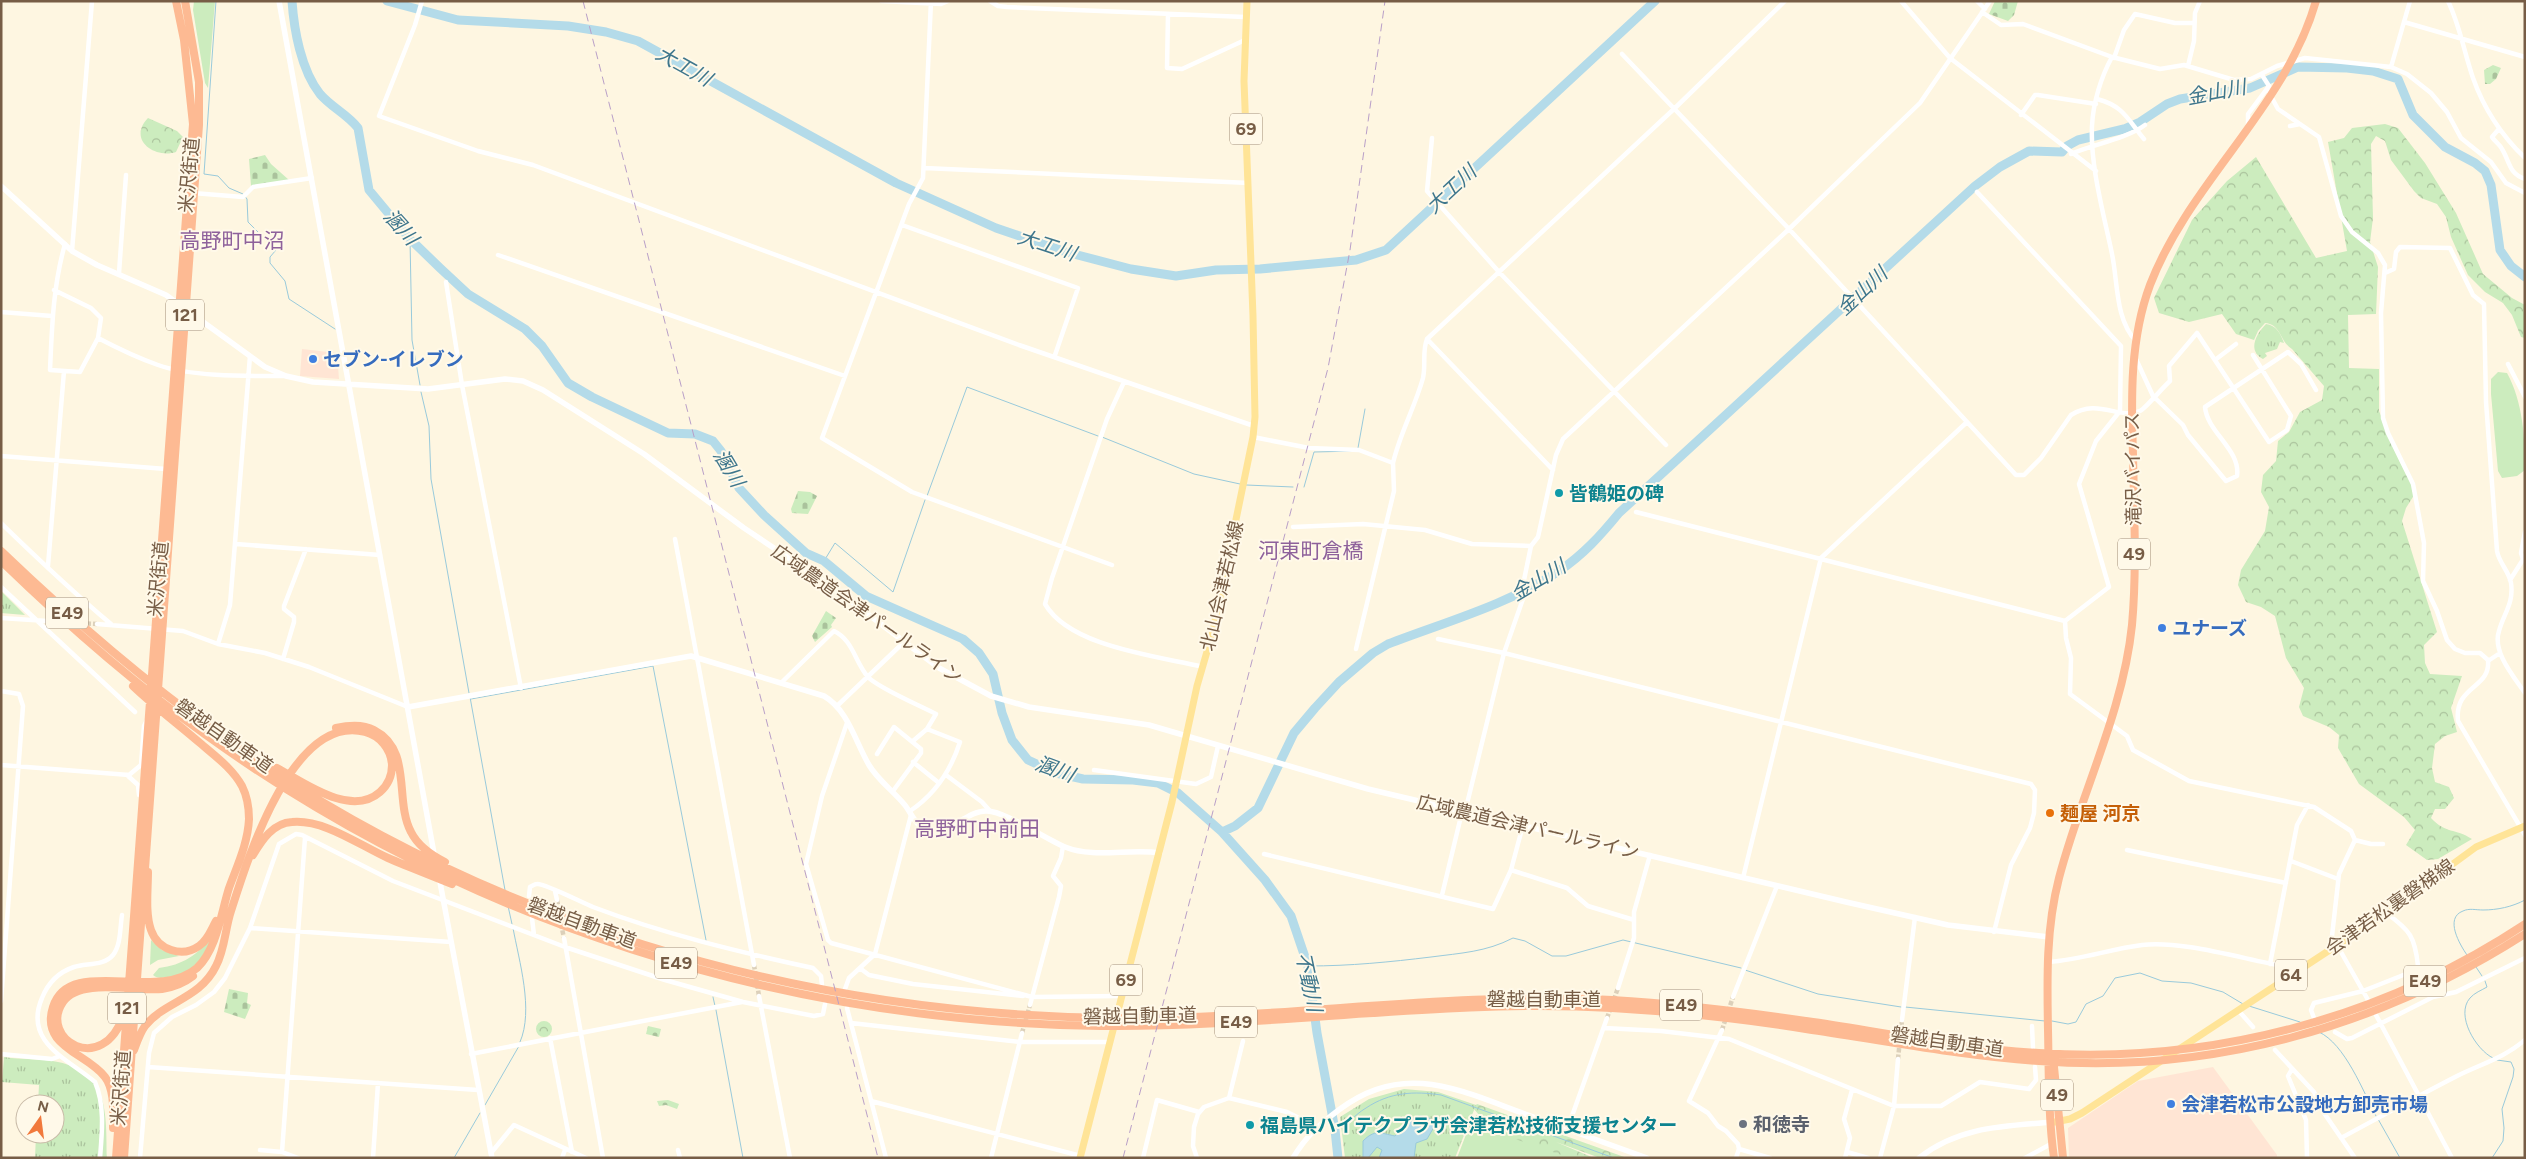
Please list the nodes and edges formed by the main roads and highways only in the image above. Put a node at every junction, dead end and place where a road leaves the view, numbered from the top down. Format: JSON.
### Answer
{"nodes":[{"id":1,"x":176,"y":1,"type":"edge"},
{"id":2,"x":185,"y":1,"type":"edge"},
{"id":3,"x":1247,"y":1,"type":"edge"},
{"id":4,"x":2316,"y":1,"type":"edge"},
{"id":5,"x":190,"y":193,"type":"junction"},
{"id":6,"x":177,"y":370,"type":"junction"},
{"id":7,"x":1,"y":551,"type":"edge"},
{"id":8,"x":1,"y":561,"type":"edge"},
{"id":9,"x":167,"y":711,"type":"junction"},
{"id":10,"x":273,"y":772,"type":"junction"},
{"id":11,"x":297,"y":787,"type":"junction"},
{"id":12,"x":148,"y":813,"type":"junction"},
{"id":13,"x":2522,"y":827,"type":"edge"},
{"id":14,"x":429,"y":856,"type":"junction"},
{"id":15,"x":239,"y":862,"type":"junction"},
{"id":16,"x":246,"y":868,"type":"junction"},
{"id":17,"x":434,"y":873,"type":"junction"},
{"id":18,"x":479,"y":886,"type":"junction"},
{"id":19,"x":222,"y":911,"type":"junction"},
{"id":20,"x":230,"y":914,"type":"junction"},
{"id":21,"x":2525,"y":924,"type":"edge"},
{"id":22,"x":2525,"y":934,"type":"edge"},
{"id":23,"x":114,"y":985,"type":"junction"},
{"id":24,"x":151,"y":986,"type":"junction"},
{"id":25,"x":844,"y":998,"type":"junction"},
{"id":26,"x":127,"y":1000,"type":"junction"},
{"id":27,"x":131,"y":1059,"type":"junction"},
{"id":28,"x":2063,"y":1059,"type":"junction"},
{"id":29,"x":2055,"y":1122,"type":"junction"},
{"id":30,"x":1080,"y":1157,"type":"edge"},
{"id":31,"x":114,"y":1158,"type":"edge"},
{"id":32,"x":124,"y":1158,"type":"edge"},
{"id":33,"x":2054,"y":1158,"type":"edge"},
{"id":34,"x":2063,"y":1158,"type":"edge"}],
"edges":[{"from":1,"to":5,"type":"highway","name":"米沢街道","number":"121"},
{"from":2,"to":5,"type":"highway","name":"米沢街道","number":"121"},
{"from":3,"to":30,"type":"main road","name":"北山会津若松線","number":"69"},
{"from":4,"to":29,"type":"highway","name":"滝沢バイパス","number":"49"},
{"from":5,"to":6,"type":"highway","name":"米沢街道","number":"121"},
{"from":6,"to":12,"type":"highway","name":"米沢街道","number":"121"},
{"from":6,"to":26,"type":"highway","name":"米沢街道","number":"121"},
{"from":7,"to":10,"type":"highway","name":"磐越自動車道","number":"E49"},
{"from":8,"to":9,"type":"highway","number":"E49"},
{"from":9,"to":10,"type":"highway","name":"磐越自動車道"},
{"from":9,"to":15,"type":"highway"},
{"from":10,"to":11,"type":"highway"},
{"from":10,"to":11,"type":"highway","name":"磐越自動車道"},
{"from":11,"to":14,"type":"highway","name":"磐越自動車道"},
{"from":11,"to":16,"type":"highway"},
{"from":11,"to":17,"type":"highway","name":"磐越自動車道"},
{"from":12,"to":19,"type":"highway"},
{"from":12,"to":27,"type":"highway","name":"米沢街道","number":"121"},
{"from":13,"to":29,"type":"main road","name":"会津若松裏磐梯線","number":"64"},
{"from":14,"to":15,"type":"highway"},
{"from":14,"to":18,"type":"highway","name":"磐越自動車道","number":"E49"},
{"from":15,"to":19,"type":"highway"},
{"from":16,"to":17,"type":"highway"},
{"from":16,"to":20,"type":"highway"},
{"from":17,"to":18,"type":"highway","name":"磐越自動車道"},
{"from":18,"to":25,"type":"highway","name":"磐越自動車道","number":"E49"},
{"from":18,"to":25,"type":"highway","name":"磐越自動車道","number":"E49"},
{"from":19,"to":24,"type":"highway"},
{"from":20,"to":24,"type":"highway"},
{"from":20,"to":27,"type":"highway"},
{"from":21,"to":28,"type":"highway","name":"磐越自動車道","number":"E49"},
{"from":22,"to":28,"type":"highway","name":"磐越自動車道","number":"E49"},
{"from":23,"to":24,"type":"highway"},
{"from":23,"to":26,"type":"highway"},
{"from":23,"to":31,"type":"highway"},
{"from":25,"to":28,"type":"highway","name":"磐越自動車道","number":"E49"},
{"from":26,"to":31,"type":"highway","name":"米沢街道","number":"121"},
{"from":27,"to":32,"type":"highway","name":"米沢街道","number":"121"},
{"from":29,"to":33,"type":"highway","name":"滝沢バイパス","number":"49"},
{"from":29,"to":34,"type":"highway","name":"滝沢バイパス","number":"49"}]}
